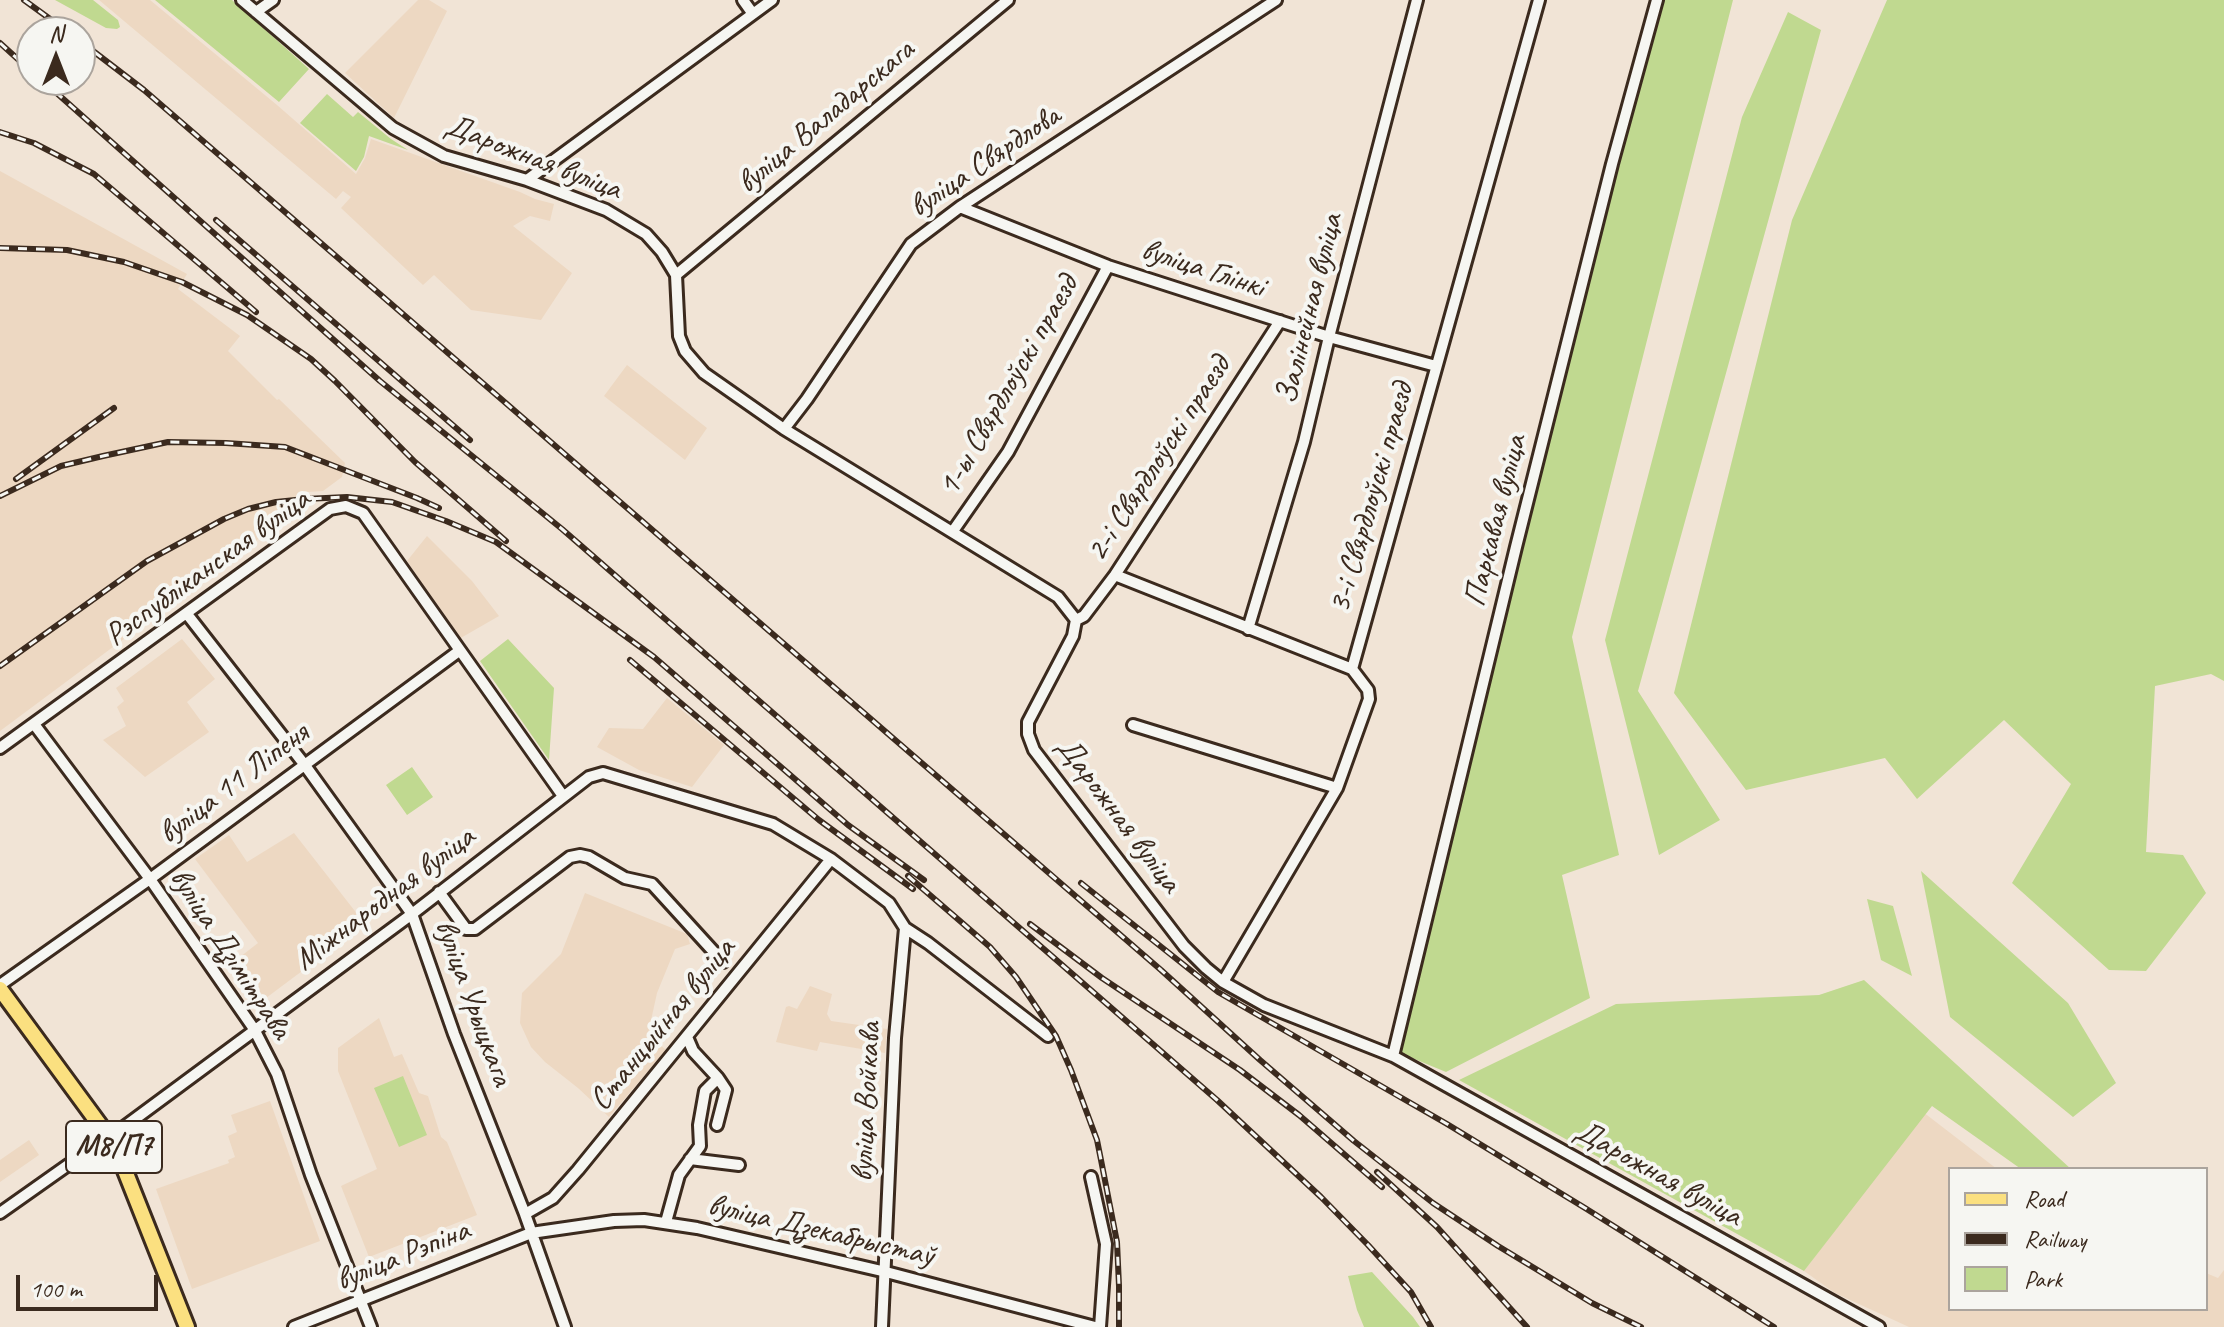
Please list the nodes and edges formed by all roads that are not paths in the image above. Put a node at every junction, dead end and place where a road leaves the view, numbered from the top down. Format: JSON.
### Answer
{"nodes":[{"id":1,"x":242,"y":0,"type":"edge"},
{"id":2,"x":273,"y":0,"type":"edge"},
{"id":3,"x":743,"y":0,"type":"edge"},
{"id":4,"x":772,"y":0,"type":"edge"},
{"id":5,"x":1008,"y":0,"type":"edge"},
{"id":6,"x":1276,"y":0,"type":"edge"},
{"id":7,"x":1417,"y":0,"type":"edge"},
{"id":8,"x":1539,"y":0,"type":"edge"},
{"id":9,"x":1657,"y":0,"type":"edge"},
{"id":10,"x":256,"y":12,"type":"junction"},
{"id":11,"x":753,"y":14,"type":"junction"},
{"id":12,"x":527,"y":180,"type":"junction"},
{"id":13,"x":960,"y":207,"type":"junction"},
{"id":14,"x":1108,"y":266,"type":"junction"},
{"id":15,"x":676,"y":275,"type":"junction"},
{"id":16,"x":1280,"y":321,"type":"junction"},
{"id":17,"x":1329,"y":337,"type":"junction"},
{"id":18,"x":1436,"y":366,"type":"junction"},
{"id":19,"x":784,"y":429,"type":"junction"},
{"id":20,"x":953,"y":531,"type":"junction"},
{"id":21,"x":1115,"y":575,"type":"junction"},
{"id":22,"x":187,"y":614,"type":"junction"},
{"id":23,"x":1076,"y":620,"type":"junction"},
{"id":24,"x":1248,"y":629,"type":"junction"},
{"id":25,"x":459,"y":651,"type":"junction"},
{"id":26,"x":1352,"y":669,"type":"junction"},
{"id":27,"x":34,"y":724,"type":"junction"},
{"id":28,"x":1133,"y":725,"type":"dead end"},
{"id":29,"x":0,"y":748,"type":"edge"},
{"id":30,"x":304,"y":764,"type":"junction"},
{"id":31,"x":1337,"y":788,"type":"junction"},
{"id":32,"x":563,"y":796,"type":"junction"},
{"id":33,"x":831,"y":859,"type":"junction"},
{"id":34,"x":150,"y":879,"type":"junction"},
{"id":35,"x":439,"y":892,"type":"junction"},
{"id":36,"x":412,"y":914,"type":"junction"},
{"id":37,"x":905,"y":928,"type":"junction"},
{"id":38,"x":723,"y":962,"type":"dead end"},
{"id":39,"x":1223,"y":982,"type":"junction"},
{"id":40,"x":0,"y":987,"type":"edge"},
{"id":41,"x":254,"y":1029,"type":"junction"},
{"id":42,"x":1048,"y":1036,"type":"dead end"},
{"id":43,"x":687,"y":1037,"type":"junction"},
{"id":44,"x":1393,"y":1056,"type":"junction"},
{"id":45,"x":718,"y":1078,"type":"junction"},
{"id":46,"x":717,"y":1125,"type":"dead end"},
{"id":47,"x":109,"y":1138,"type":"junction"},
{"id":48,"x":690,"y":1159,"type":"junction"},
{"id":49,"x":739,"y":1165,"type":"dead end"},
{"id":50,"x":1091,"y":1177,"type":"dead end"},
{"id":51,"x":0,"y":1213,"type":"edge"},
{"id":52,"x":525,"y":1214,"type":"junction"},
{"id":53,"x":666,"y":1222,"type":"junction"},
{"id":54,"x":531,"y":1233,"type":"junction"},
{"id":55,"x":886,"y":1272,"type":"junction"},
{"id":56,"x":362,"y":1301,"type":"junction"},
{"id":57,"x":187,"y":1327,"type":"edge"},
{"id":58,"x":294,"y":1327,"type":"edge"},
{"id":59,"x":371,"y":1327,"type":"edge"},
{"id":60,"x":565,"y":1327,"type":"edge"},
{"id":61,"x":882,"y":1327,"type":"edge"},
{"id":62,"x":1097,"y":1327,"type":"edge"},
{"id":63,"x":1879,"y":1327,"type":"edge"}],
"edges":[{"from":1,"to":10,"type":"street","name":"Дарожная вуліца"},
{"from":2,"to":10,"type":"street"},
{"from":3,"to":11,"type":"street"},
{"from":4,"to":11,"type":"street"},
{"from":5,"to":15,"type":"street","name":"вуліца Валадарскага"},
{"from":6,"to":13,"type":"street","name":"вуліца Свярдлова"},
{"from":7,"to":17,"type":"street","name":"Залінейная вуліца"},
{"from":8,"to":18,"type":"street","name":"3-і Свярдлоўскі праезд"},
{"from":9,"to":44,"type":"street","name":"Паркавая вуліца"},
{"from":10,"to":12,"type":"street","name":"Дарожная вуліца"},
{"from":11,"to":12,"type":"street"},
{"from":12,"to":15,"type":"street","name":"Дарожная вуліца"},
{"from":13,"to":14,"type":"street","name":"вуліца Глінкі"},
{"from":13,"to":19,"type":"street","name":"вуліца Свярдлова"},
{"from":14,"to":16,"type":"street","name":"вуліца Глінкі"},
{"from":14,"to":20,"type":"street","name":"1-ы Свярдлоўскі праезд"},
{"from":15,"to":19,"type":"street"},
{"from":16,"to":17,"type":"street","name":"вуліца Глінкі"},
{"from":16,"to":21,"type":"street","name":"2-і Свярдлоўскі праезд"},
{"from":17,"to":18,"type":"street","name":"вуліца Глінкі"},
{"from":17,"to":24,"type":"street","name":"Залінейная вуліца"},
{"from":18,"to":26,"type":"street","name":"3-і Свярдлоўскі праезд"},
{"from":19,"to":20,"type":"street"},
{"from":20,"to":23,"type":"street"},
{"from":21,"to":23,"type":"street","name":"2-і Свярдлоўскі праезд"},
{"from":21,"to":24,"type":"street"},
{"from":22,"to":25,"type":"street","name":"Рэспубліканская вуліца"},
{"from":22,"to":27,"type":"street","name":"Рэспубліканская вуліца"},
{"from":22,"to":30,"type":"street","name":"вуліца Урыцкага"},
{"from":23,"to":39,"type":"street","name":"Дарожная вуліца"},
{"from":24,"to":26,"type":"street"},
{"from":25,"to":30,"type":"street","name":"вуліца 11 Ліпеня"},
{"from":25,"to":32,"type":"street","name":"Рэспубліканская вуліца"},
{"from":26,"to":31,"type":"street"},
{"from":27,"to":29,"type":"street","name":"Рэспубліканская вуліца"},
{"from":27,"to":34,"type":"street","name":"вуліца Дзімітрава"},
{"from":28,"to":31,"type":"street"},
{"from":30,"to":34,"type":"street","name":"вуліца 11 Ліпеня"},
{"from":30,"to":36,"type":"street","name":"вуліца Урыцкага"},
{"from":31,"to":39,"type":"street"},
{"from":32,"to":33,"type":"street","name":"Міжнародная вуліца"},
{"from":32,"to":35,"type":"street","name":"Міжнародная вуліца"},
{"from":33,"to":37,"type":"street","name":"Міжнародная вуліца"},
{"from":33,"to":43,"type":"street","name":"Станцыйная вуліца"},
{"from":34,"to":40,"type":"street","name":"вуліца 11 Ліпеня"},
{"from":34,"to":41,"type":"street","name":"вуліца Дзімітрава"},
{"from":35,"to":36,"type":"street","name":"Міжнародная вуліца"},
{"from":35,"to":38,"type":"street"},
{"from":36,"to":41,"type":"street","name":"Міжнародная вуліца"},
{"from":36,"to":52,"type":"street","name":"вуліца Урыцкага"},
{"from":37,"to":42,"type":"street","name":"Міжнародная вуліца"},
{"from":37,"to":55,"type":"street","name":"вуліца Войкава"},
{"from":39,"to":44,"type":"street","name":"Дарожная вуліца"},
{"from":40,"to":47,"type":"main road","number":"М8/П7"},
{"from":41,"to":47,"type":"street","name":"Міжнародная вуліца"},
{"from":41,"to":56,"type":"street","name":"вуліца Дзімітрава"},
{"from":43,"to":45,"type":"street"},
{"from":43,"to":52,"type":"street","name":"Станцыйная вуліца"},
{"from":44,"to":63,"type":"street","name":"Дарожная вуліца"},
{"from":45,"to":46,"type":"street"},
{"from":45,"to":48,"type":"street"},
{"from":47,"to":51,"type":"street","name":"Міжнародная вуліца"},
{"from":47,"to":57,"type":"main road","number":"М8/П7"},
{"from":48,"to":49,"type":"street"},
{"from":48,"to":53,"type":"street"},
{"from":50,"to":62,"type":"street"},
{"from":52,"to":54,"type":"street","name":"вуліца Урыцкага"},
{"from":53,"to":54,"type":"street","name":"вуліца Дзекабрыстаў"},
{"from":53,"to":55,"type":"street","name":"вуліца Дзекабрыстаў"},
{"from":54,"to":56,"type":"street","name":"вуліца Рэпіна"},
{"from":54,"to":60,"type":"street","name":"вуліца Урыцкага"},
{"from":55,"to":61,"type":"street","name":"вуліца Войкава"},
{"from":55,"to":62,"type":"street","name":"вуліца Дзекабрыстаў"},
{"from":56,"to":58,"type":"street","name":"вуліца Рэпіна"},
{"from":56,"to":59,"type":"street","name":"вуліца Дзімітрава"}]}
